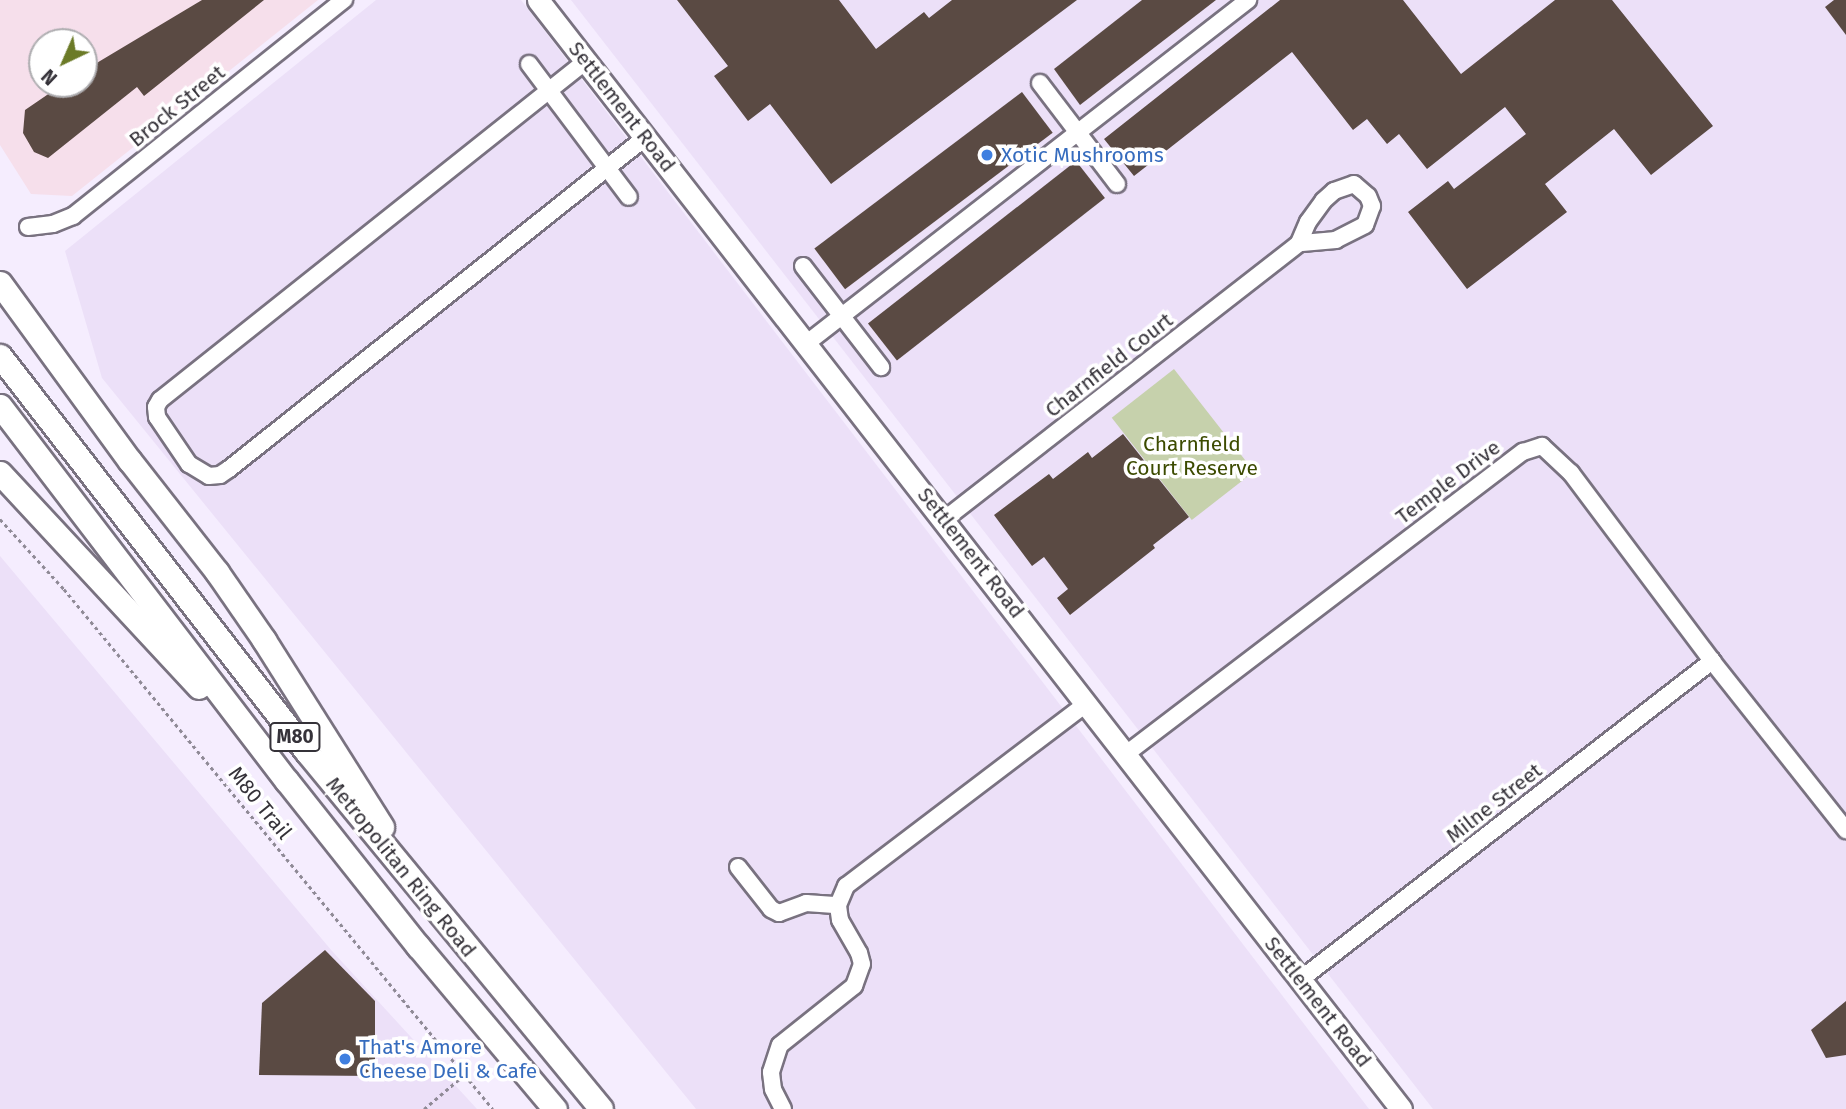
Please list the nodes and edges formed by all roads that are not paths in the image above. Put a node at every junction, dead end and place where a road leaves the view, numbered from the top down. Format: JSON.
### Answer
{"nodes":[{"id":1,"x":344,"y":0,"type":"edge"},
{"id":2,"x":538,"y":0,"type":"edge"},
{"id":3,"x":1248,"y":0,"type":"edge"},
{"id":4,"x":586,"y":61,"type":"junction"},
{"id":5,"x":529,"y":64,"type":"dead end"},
{"id":6,"x":1040,"y":83,"type":"dead end"},
{"id":7,"x":548,"y":91,"type":"junction"},
{"id":8,"x":1077,"y":132,"type":"junction"},
{"id":9,"x":646,"y":137,"type":"junction"},
{"id":10,"x":607,"y":168,"type":"junction"},
{"id":11,"x":1117,"y":184,"type":"dead end"},
{"id":12,"x":629,"y":197,"type":"dead end"},
{"id":13,"x":28,"y":227,"type":"dead end"},
{"id":14,"x":1300,"y":243,"type":"junction"},
{"id":15,"x":803,"y":266,"type":"dead end"},
{"id":16,"x":0,"y":283,"type":"edge"},
{"id":17,"x":841,"y":316,"type":"junction"},
{"id":18,"x":807,"y":342,"type":"junction"},
{"id":19,"x":0,"y":356,"type":"edge"},
{"id":20,"x":881,"y":368,"type":"dead end"},
{"id":21,"x":0,"y":405,"type":"edge"},
{"id":22,"x":0,"y":473,"type":"edge"},
{"id":23,"x":945,"y":519,"type":"junction"},
{"id":24,"x":1712,"y":661,"type":"junction"},
{"id":25,"x":1087,"y":703,"type":"junction"},
{"id":26,"x":1126,"y":754,"type":"junction"},
{"id":27,"x":287,"y":781,"type":"junction"},
{"id":28,"x":1846,"y":830,"type":"edge"},
{"id":29,"x":738,"y":867,"type":"dead end"},
{"id":30,"x":409,"y":876,"type":"junction"},
{"id":31,"x":838,"y":905,"type":"junction"},
{"id":32,"x":1301,"y":979,"type":"junction"},
{"id":33,"x":555,"y":1109,"type":"edge"},
{"id":34,"x":601,"y":1109,"type":"edge"},
{"id":35,"x":783,"y":1109,"type":"edge"},
{"id":36,"x":1401,"y":1109,"type":"edge"}],
"edges":[{"from":1,"to":13,"type":"street","name":"Brock Street"},
{"from":2,"to":4,"type":"main road","name":"Settlement Road"},
{"from":3,"to":8,"type":"street"},
{"from":4,"to":7,"type":"street"},
{"from":4,"to":9,"type":"main road","name":"Settlement Road"},
{"from":5,"to":7,"type":"street"},
{"from":6,"to":8,"type":"street"},
{"from":7,"to":10,"type":"street"},
{"from":7,"to":10,"type":"street"},
{"from":8,"to":11,"type":"street"},
{"from":8,"to":17,"type":"street"},
{"from":9,"to":10,"type":"street"},
{"from":9,"to":18,"type":"main road","name":"Settlement Road"},
{"from":10,"to":12,"type":"street"},
{"from":14,"to":14,"type":"street","name":"Charnfield Court"},
{"from":14,"to":23,"type":"street","name":"Charnfield Court"},
{"from":15,"to":17,"type":"street"},
{"from":16,"to":30,"type":"highway"},
{"from":17,"to":18,"type":"street"},
{"from":17,"to":20,"type":"street"},
{"from":18,"to":23,"type":"main road","name":"Settlement Road"},
{"from":19,"to":30,"type":"highway","name":"Metropolitan Ring Road","number":"M80"},
{"from":21,"to":27,"type":"highway","name":"Metropolitan Ring Road","number":"M80"},
{"from":22,"to":27,"type":"highway"},
{"from":23,"to":25,"type":"main road","name":"Settlement Road"},
{"from":24,"to":26,"type":"street","name":"Temple Drive"},
{"from":24,"to":28,"type":"street","name":"Temple Drive"},
{"from":24,"to":32,"type":"street","name":"Milne Street"},
{"from":25,"to":26,"type":"main road","name":"Settlement Road"},
{"from":25,"to":31,"type":"street"},
{"from":26,"to":32,"type":"main road","name":"Settlement Road"},
{"from":27,"to":33,"type":"highway","name":"Metropolitan Ring Road","number":"M80"},
{"from":29,"to":31,"type":"street"},
{"from":30,"to":34,"type":"highway","name":"Metropolitan Ring Road","number":"M80"},
{"from":31,"to":35,"type":"street"},
{"from":32,"to":36,"type":"main road","name":"Settlement Road"}]}
